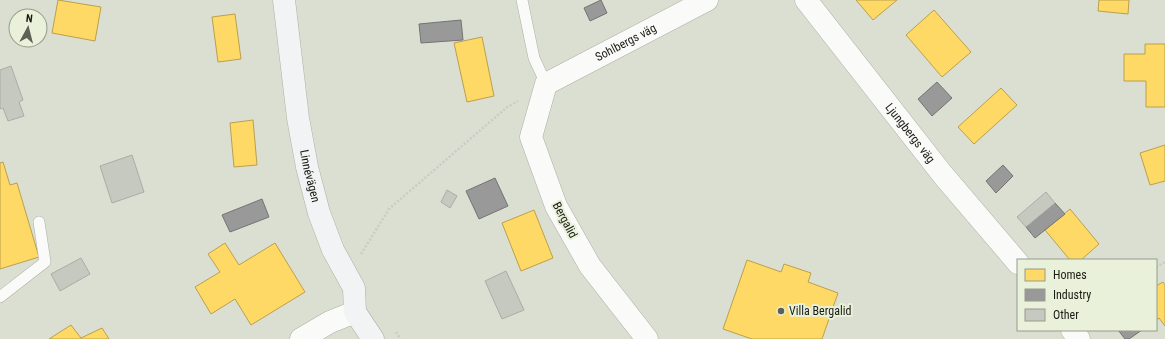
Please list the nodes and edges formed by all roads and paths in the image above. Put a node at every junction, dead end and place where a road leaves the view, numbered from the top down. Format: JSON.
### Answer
{"nodes":[{"id":1,"x":284,"y":0,"type":"edge"},
{"id":2,"x":522,"y":0,"type":"edge"},
{"id":3,"x":707,"y":0,"type":"edge"},
{"id":4,"x":806,"y":0,"type":"edge"},
{"id":5,"x":546,"y":84,"type":"junction"},
{"id":6,"x":39,"y":222,"type":"dead end"},
{"id":7,"x":359,"y":257,"type":"dead end"},
{"id":8,"x":1017,"y":262,"type":"edge"},
{"id":9,"x":0,"y":297,"type":"edge"},
{"id":10,"x":355,"y":312,"type":"junction"},
{"id":11,"x":1073,"y":331,"type":"edge"},
{"id":12,"x":301,"y":339,"type":"edge"},
{"id":13,"x":373,"y":339,"type":"edge"},
{"id":14,"x":647,"y":339,"type":"edge"},
{"id":15,"x":1079,"y":339,"type":"edge"}],
"edges":[{"from":1,"to":10,"type":"street","name":"Linnévägen"},
{"from":2,"to":5,"type":"lane"},
{"from":3,"to":5,"type":"street","name":"Sohlbergs väg"},
{"from":4,"to":8,"type":"street","name":"Ljungbergs väg"},
{"from":5,"to":7,"type":"path"},
{"from":5,"to":14,"type":"street","name":"Bergalid"},
{"from":6,"to":9,"type":"lane"},
{"from":10,"to":12,"type":"street"},
{"from":10,"to":13,"type":"street"},
{"from":11,"to":15,"type":"street"}]}
